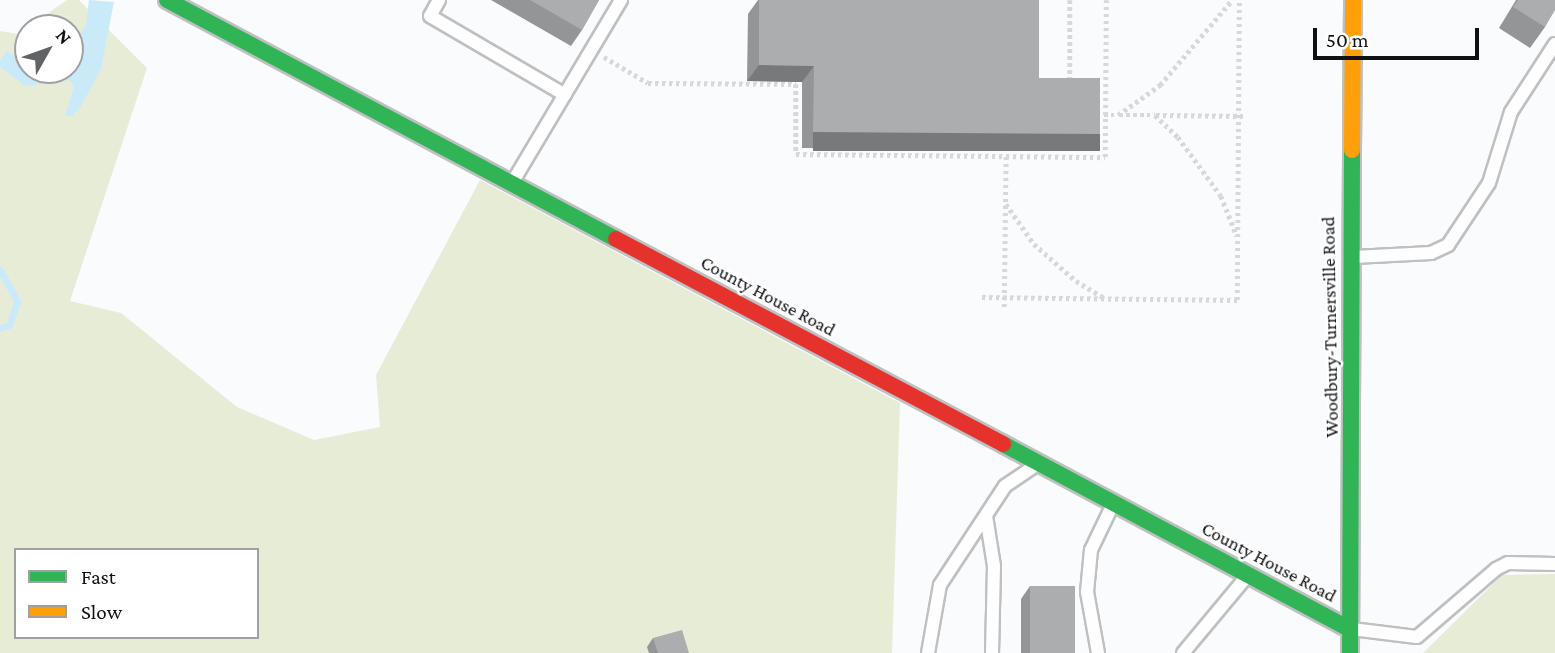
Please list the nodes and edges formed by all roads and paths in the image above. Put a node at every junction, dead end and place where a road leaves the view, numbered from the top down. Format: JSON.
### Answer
{"nodes":[{"id":1,"x":167,"y":0,"type":"edge"},
{"id":2,"x":439,"y":0,"type":"edge"},
{"id":3,"x":621,"y":0,"type":"edge"},
{"id":4,"x":1070,"y":0,"type":"edge"},
{"id":5,"x":1107,"y":0,"type":"edge"},
{"id":6,"x":1232,"y":0,"type":"edge"},
{"id":7,"x":1239,"y":0,"type":"edge"},
{"id":8,"x":1353,"y":0,"type":"edge"},
{"id":9,"x":1555,"y":44,"type":"edge"},
{"id":10,"x":591,"y":50,"type":"junction"},
{"id":11,"x":1082,"y":83,"type":"edge"},
{"id":12,"x":1093,"y":83,"type":"edge"},
{"id":13,"x":1105,"y":83,"type":"junction"},
{"id":14,"x":565,"y":95,"type":"junction"},
{"id":15,"x":1097,"y":115,"type":"edge"},
{"id":16,"x":1105,"y":115,"type":"junction"},
{"id":17,"x":1118,"y":115,"type":"junction"},
{"id":18,"x":1155,"y":115,"type":"junction"},
{"id":19,"x":1241,"y":116,"type":"junction"},
{"id":20,"x":1006,"y":153,"type":"junction"},
{"id":21,"x":511,"y":185,"type":"junction"},
{"id":22,"x":1005,"y":203,"type":"junction"},
{"id":23,"x":1238,"y":239,"type":"junction"},
{"id":24,"x":1349,"y":257,"type":"junction"},
{"id":25,"x":982,"y":297,"type":"dead end"},
{"id":26,"x":1004,"y":297,"type":"junction"},
{"id":27,"x":1105,"y":298,"type":"junction"},
{"id":28,"x":1004,"y":307,"type":"dead end"},
{"id":29,"x":1038,"y":464,"type":"junction"},
{"id":30,"x":1113,"y":504,"type":"junction"},
{"id":31,"x":986,"y":516,"type":"junction"},
{"id":32,"x":1555,"y":564,"type":"edge"},
{"id":33,"x":1248,"y":575,"type":"junction"},
{"id":34,"x":1350,"y":629,"type":"junction"},
{"id":35,"x":928,"y":653,"type":"edge"},
{"id":36,"x":992,"y":653,"type":"edge"},
{"id":37,"x":1098,"y":653,"type":"edge"},
{"id":38,"x":1183,"y":653,"type":"edge"},
{"id":39,"x":1350,"y":653,"type":"edge"}],
"edges":[{"from":1,"to":21,"type":"street","name":"County House Road"},
{"from":2,"to":14,"type":"lane"},
{"from":3,"to":10,"type":"lane"},
{"from":4,"to":11,"type":"path"},
{"from":5,"to":13,"type":"path"},
{"from":6,"to":17,"type":"path"},
{"from":7,"to":19,"type":"path"},
{"from":8,"to":24,"type":"street","name":"Woodbury-Turnersville Road"},
{"from":9,"to":24,"type":"lane"},
{"from":10,"to":14,"type":"lane"},
{"from":10,"to":20,"type":"path"},
{"from":12,"to":13,"type":"path"},
{"from":13,"to":16,"type":"path"},
{"from":14,"to":21,"type":"lane"},
{"from":15,"to":16,"type":"path"},
{"from":16,"to":17,"type":"path"},
{"from":16,"to":20,"type":"path"},
{"from":17,"to":18,"type":"path"},
{"from":18,"to":19,"type":"path"},
{"from":18,"to":23,"type":"path"},
{"from":19,"to":23,"type":"path"},
{"from":20,"to":22,"type":"path"},
{"from":21,"to":29,"type":"street","name":"County House Road"},
{"from":22,"to":26,"type":"path"},
{"from":22,"to":27,"type":"path"},
{"from":23,"to":27,"type":"path"},
{"from":24,"to":34,"type":"street","name":"Woodbury-Turnersville Road"},
{"from":25,"to":26,"type":"path"},
{"from":26,"to":27,"type":"path"},
{"from":26,"to":28,"type":"path"},
{"from":29,"to":30,"type":"street","name":"County House Road"},
{"from":29,"to":31,"type":"lane"},
{"from":30,"to":33,"type":"street","name":"County House Road"},
{"from":30,"to":37,"type":"lane"},
{"from":31,"to":35,"type":"lane"},
{"from":31,"to":36,"type":"lane"},
{"from":32,"to":34,"type":"lane"},
{"from":33,"to":34,"type":"street","name":"County House Road"},
{"from":33,"to":38,"type":"lane"},
{"from":34,"to":39,"type":"street","name":"Woodbury-Turnersville Road"}]}
